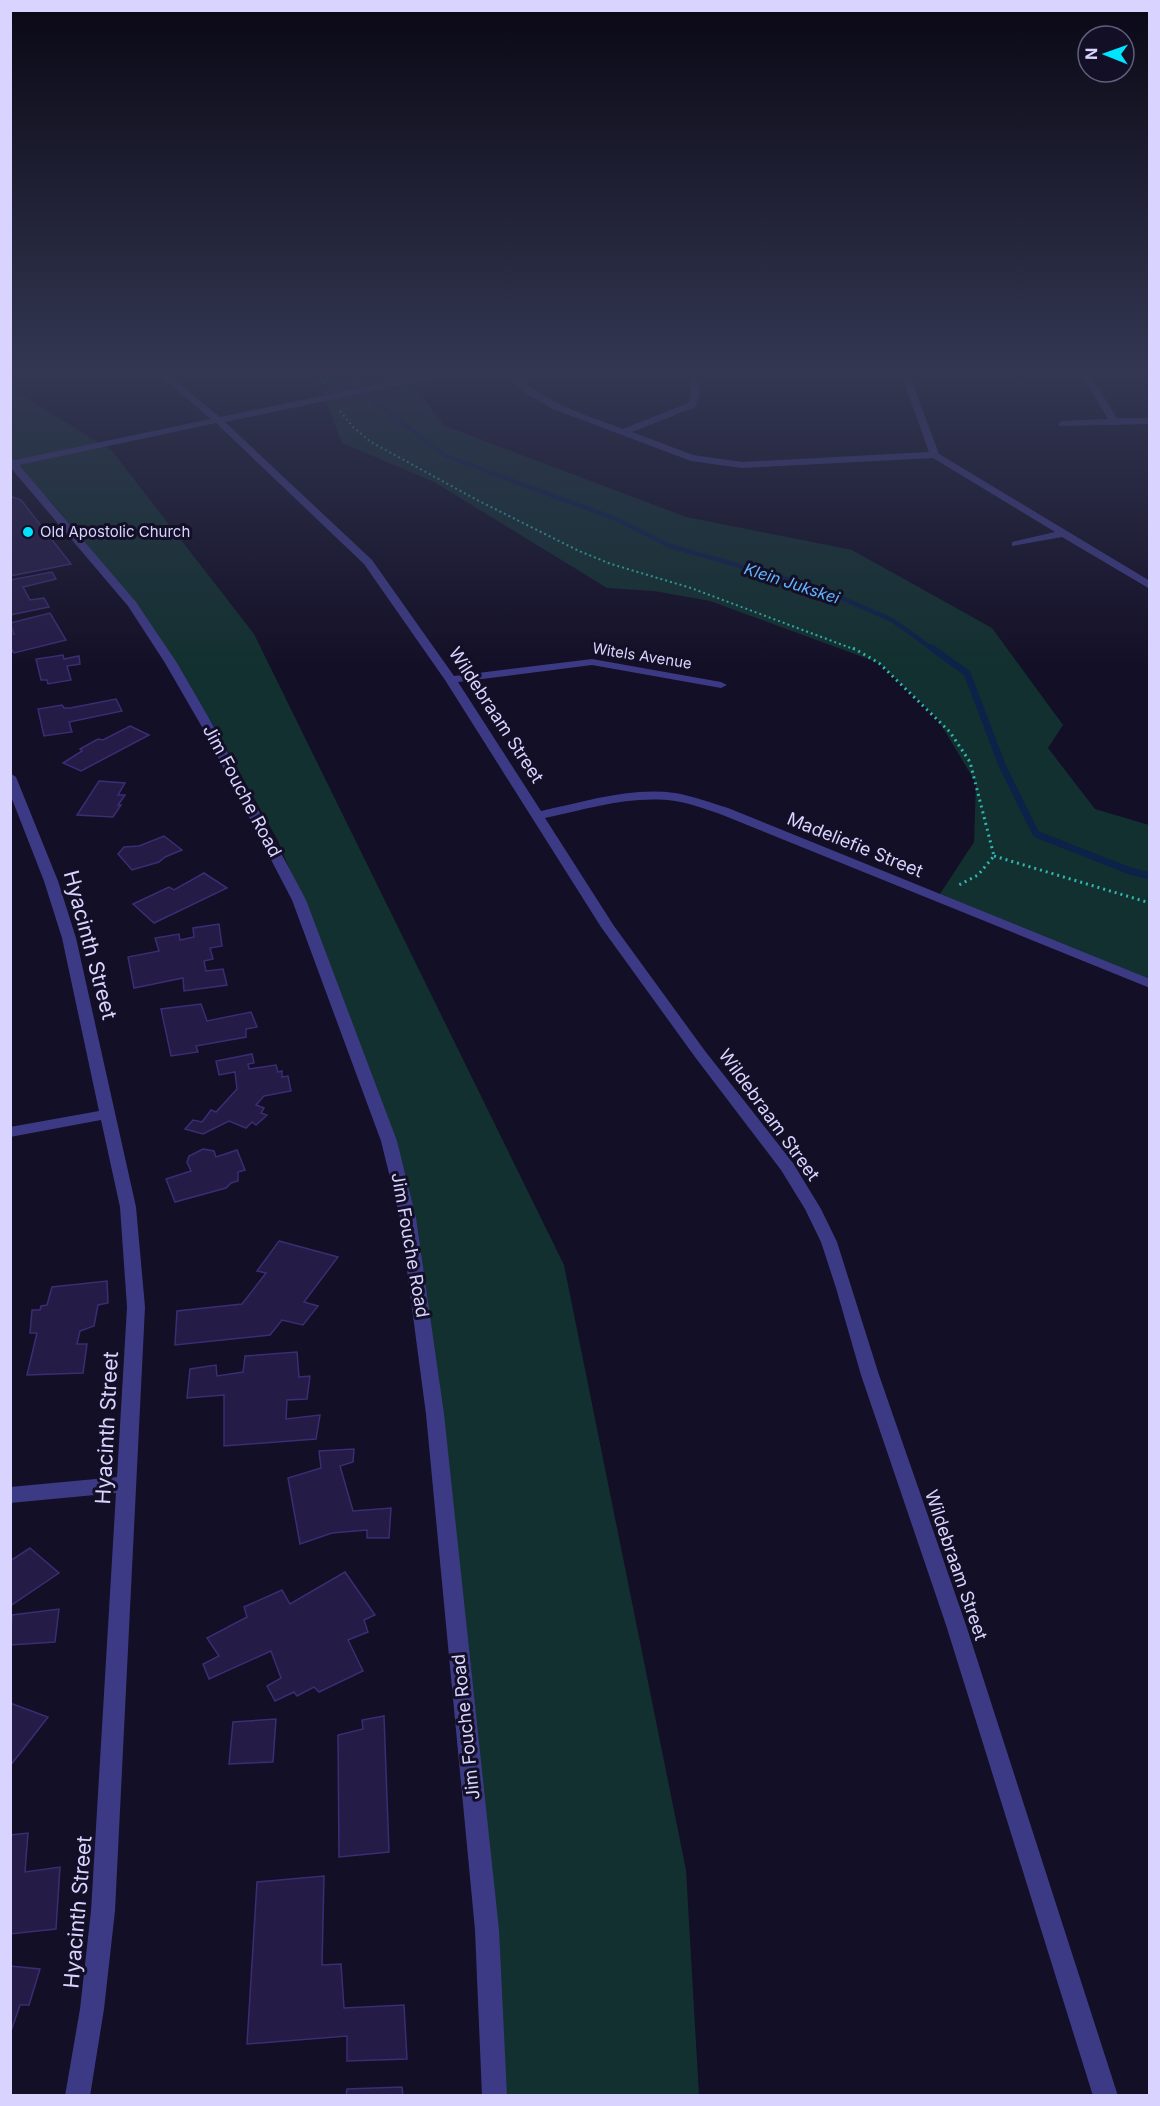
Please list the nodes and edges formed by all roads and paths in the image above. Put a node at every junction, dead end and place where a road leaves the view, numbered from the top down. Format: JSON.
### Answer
{"nodes":[{"id":1,"x":20,"y":471,"type":"edge"},
{"id":2,"x":272,"y":471,"type":"edge"},
{"id":3,"x":425,"y":471,"type":"edge"},
{"id":4,"x":960,"y":471,"type":"edge"},
{"id":5,"x":1062,"y":534,"type":"junction"},
{"id":6,"x":1016,"y":544,"type":"dead end"},
{"id":7,"x":1149,"y":586,"type":"edge"},
{"id":8,"x":451,"y":680,"type":"junction"},
{"id":9,"x":721,"y":685,"type":"dead end"},
{"id":10,"x":10,"y":777,"type":"edge"},
{"id":11,"x":537,"y":816,"type":"junction"},
{"id":12,"x":994,"y":856,"type":"junction"},
{"id":13,"x":936,"y":898,"type":"junction"},
{"id":14,"x":1149,"y":903,"type":"edge"},
{"id":15,"x":1149,"y":984,"type":"edge"},
{"id":16,"x":109,"y":1114,"type":"junction"},
{"id":17,"x":10,"y":1132,"type":"edge"},
{"id":18,"x":127,"y":1484,"type":"junction"},
{"id":19,"x":10,"y":1495,"type":"edge"},
{"id":20,"x":77,"y":2096,"type":"edge"},
{"id":21,"x":495,"y":2096,"type":"edge"},
{"id":22,"x":1106,"y":2096,"type":"edge"}],
"edges":[{"from":1,"to":21,"type":"street","name":"Jim Fouche Road"},
{"from":2,"to":8,"type":"street","name":"Wildebraam Street"},
{"from":3,"to":12,"type":"path"},
{"from":4,"to":5,"type":"street"},
{"from":5,"to":6,"type":"street"},
{"from":5,"to":7,"type":"street"},
{"from":8,"to":9,"type":"street","name":"Witels Avenue"},
{"from":8,"to":11,"type":"street","name":"Wildebraam Street"},
{"from":10,"to":16,"type":"street","name":"Hyacinth Street"},
{"from":11,"to":13,"type":"street","name":"Madeliefie Street"},
{"from":11,"to":22,"type":"street","name":"Wildebraam Street"},
{"from":12,"to":13,"type":"path"},
{"from":12,"to":14,"type":"path"},
{"from":13,"to":15,"type":"street","name":"Madeliefie Street"},
{"from":16,"to":17,"type":"street"},
{"from":16,"to":18,"type":"street","name":"Hyacinth Street"},
{"from":18,"to":19,"type":"street"},
{"from":18,"to":20,"type":"street","name":"Hyacinth Street"}]}
